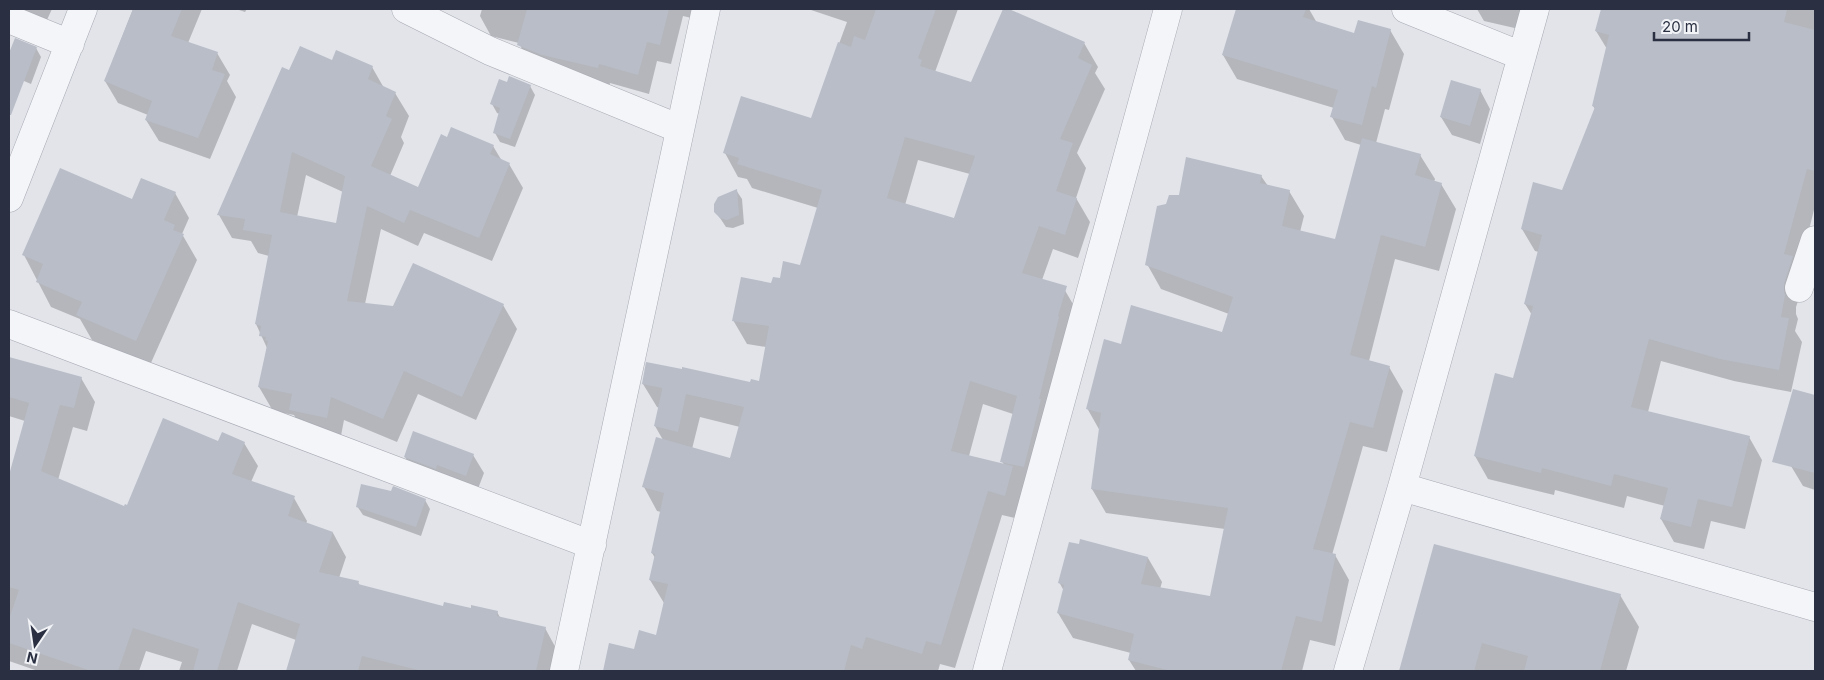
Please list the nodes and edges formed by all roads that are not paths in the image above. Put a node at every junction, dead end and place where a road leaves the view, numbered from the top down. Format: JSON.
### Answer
{"nodes":[{"id":1,"x":84,"y":9,"type":"edge"},
{"id":2,"x":406,"y":9,"type":"edge"},
{"id":3,"x":706,"y":9,"type":"edge"},
{"id":4,"x":1168,"y":9,"type":"edge"},
{"id":5,"x":1406,"y":9,"type":"edge"},
{"id":6,"x":1535,"y":9,"type":"edge"},
{"id":7,"x":9,"y":19,"type":"edge"},
{"id":8,"x":70,"y":44,"type":"junction"},
{"id":9,"x":1522,"y":56,"type":"junction"},
{"id":10,"x":680,"y":129,"type":"junction"},
{"id":11,"x":9,"y":198,"type":"edge"},
{"id":12,"x":1815,"y":240,"type":"edge"},
{"id":13,"x":1799,"y":288,"type":"dead end"},
{"id":14,"x":9,"y":324,"type":"edge"},
{"id":15,"x":1402,"y":487,"type":"junction"},
{"id":16,"x":592,"y":545,"type":"junction"},
{"id":17,"x":1815,"y":607,"type":"edge"},
{"id":18,"x":564,"y":671,"type":"edge"},
{"id":19,"x":987,"y":671,"type":"edge"},
{"id":20,"x":1348,"y":671,"type":"edge"}],
"edges":[{"from":1,"to":8,"type":"street"},
{"from":2,"to":10,"type":"street"},
{"from":3,"to":10,"type":"street"},
{"from":4,"to":19,"type":"street"},
{"from":5,"to":9,"type":"street"},
{"from":6,"to":9,"type":"street"},
{"from":7,"to":8,"type":"street"},
{"from":8,"to":11,"type":"street"},
{"from":9,"to":15,"type":"street"},
{"from":10,"to":16,"type":"street"},
{"from":12,"to":13,"type":"street"},
{"from":14,"to":16,"type":"street"},
{"from":15,"to":17,"type":"street"},
{"from":15,"to":20,"type":"street"},
{"from":16,"to":18,"type":"street"}]}
